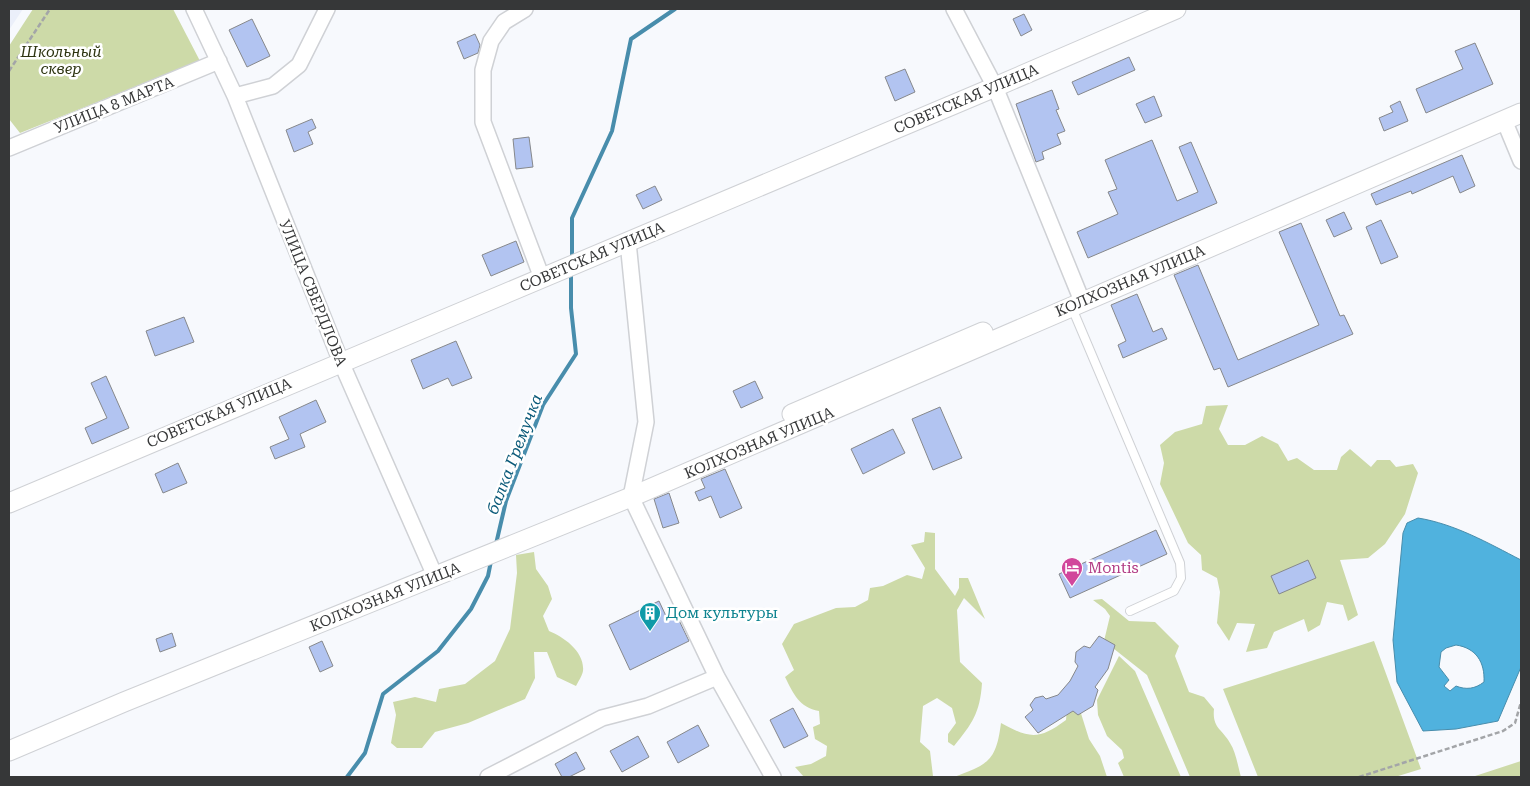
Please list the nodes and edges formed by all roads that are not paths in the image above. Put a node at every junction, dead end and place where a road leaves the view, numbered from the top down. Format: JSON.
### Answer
{"nodes":[{"id":1,"x":194,"y":9,"type":"edge"},
{"id":2,"x":327,"y":9,"type":"edge"},
{"id":3,"x":525,"y":9,"type":"edge"},
{"id":4,"x":954,"y":9,"type":"edge"},
{"id":5,"x":1176,"y":9,"type":"edge"},
{"id":6,"x":219,"y":61,"type":"junction"},
{"id":7,"x":996,"y":87,"type":"junction"},
{"id":8,"x":236,"y":96,"type":"junction"},
{"id":9,"x":1521,"y":100,"type":"edge"},
{"id":10,"x":1521,"y":113,"type":"edge"},
{"id":11,"x":1504,"y":120,"type":"junction"},
{"id":12,"x":9,"y":148,"type":"edge"},
{"id":13,"x":1521,"y":161,"type":"edge"},
{"id":14,"x":628,"y":242,"type":"junction"},
{"id":15,"x":542,"y":278,"type":"junction"},
{"id":16,"x":1077,"y":300,"type":"junction"},
{"id":17,"x":341,"y":362,"type":"junction"},
{"id":18,"x":632,"y":492,"type":"junction"},
{"id":19,"x":9,"y":503,"type":"edge"},
{"id":20,"x":435,"y":576,"type":"junction"},
{"id":21,"x":1130,"y":611,"type":"dead end"},
{"id":22,"x":717,"y":677,"type":"junction"},
{"id":23,"x":9,"y":751,"type":"edge"},
{"id":24,"x":488,"y":777,"type":"edge"},
{"id":25,"x":773,"y":777,"type":"edge"}],
"edges":[{"from":1,"to":6,"type":"street","name":"УЛИЦА СВЕРДЛОВА"},
{"from":2,"to":8,"type":"street"},
{"from":3,"to":15,"type":"street"},
{"from":4,"to":7,"type":"street"},
{"from":5,"to":7,"type":"street","name":"СОВЕТСКАЯ УЛИЦА"},
{"from":6,"to":8,"type":"street","name":"УЛИЦА СВЕРДЛОВА"},
{"from":6,"to":12,"type":"street","name":"УЛИЦА 8 МАРТА"},
{"from":7,"to":14,"type":"street","name":"СОВЕТСКАЯ УЛИЦА"},
{"from":7,"to":16,"type":"street"},
{"from":8,"to":17,"type":"street","name":"УЛИЦА СВЕРДЛОВА"},
{"from":9,"to":16,"type":"street","name":"КОЛХОЗНАЯ УЛИЦА"},
{"from":10,"to":11,"type":"street","name":"КОЛХОЗНАЯ УЛИЦА"},
{"from":11,"to":13,"type":"street"},
{"from":11,"to":16,"type":"street","name":"КОЛХОЗНАЯ УЛИЦА"},
{"from":14,"to":15,"type":"street","name":"СОВЕТСКАЯ УЛИЦА"},
{"from":14,"to":18,"type":"street"},
{"from":15,"to":17,"type":"street","name":"СОВЕТСКАЯ УЛИЦА"},
{"from":16,"to":18,"type":"street","name":"КОЛХОЗНАЯ УЛИЦА"},
{"from":16,"to":21,"type":"lane"},
{"from":17,"to":19,"type":"street","name":"СОВЕТСКАЯ УЛИЦА"},
{"from":17,"to":20,"type":"street","name":"УЛИЦА СВЕРДЛОВА"},
{"from":18,"to":20,"type":"street","name":"КОЛХОЗНАЯ УЛИЦА"},
{"from":18,"to":22,"type":"street"},
{"from":20,"to":23,"type":"street","name":"КОЛХОЗНАЯ УЛИЦА"},
{"from":22,"to":24,"type":"street"},
{"from":22,"to":25,"type":"street"}]}
